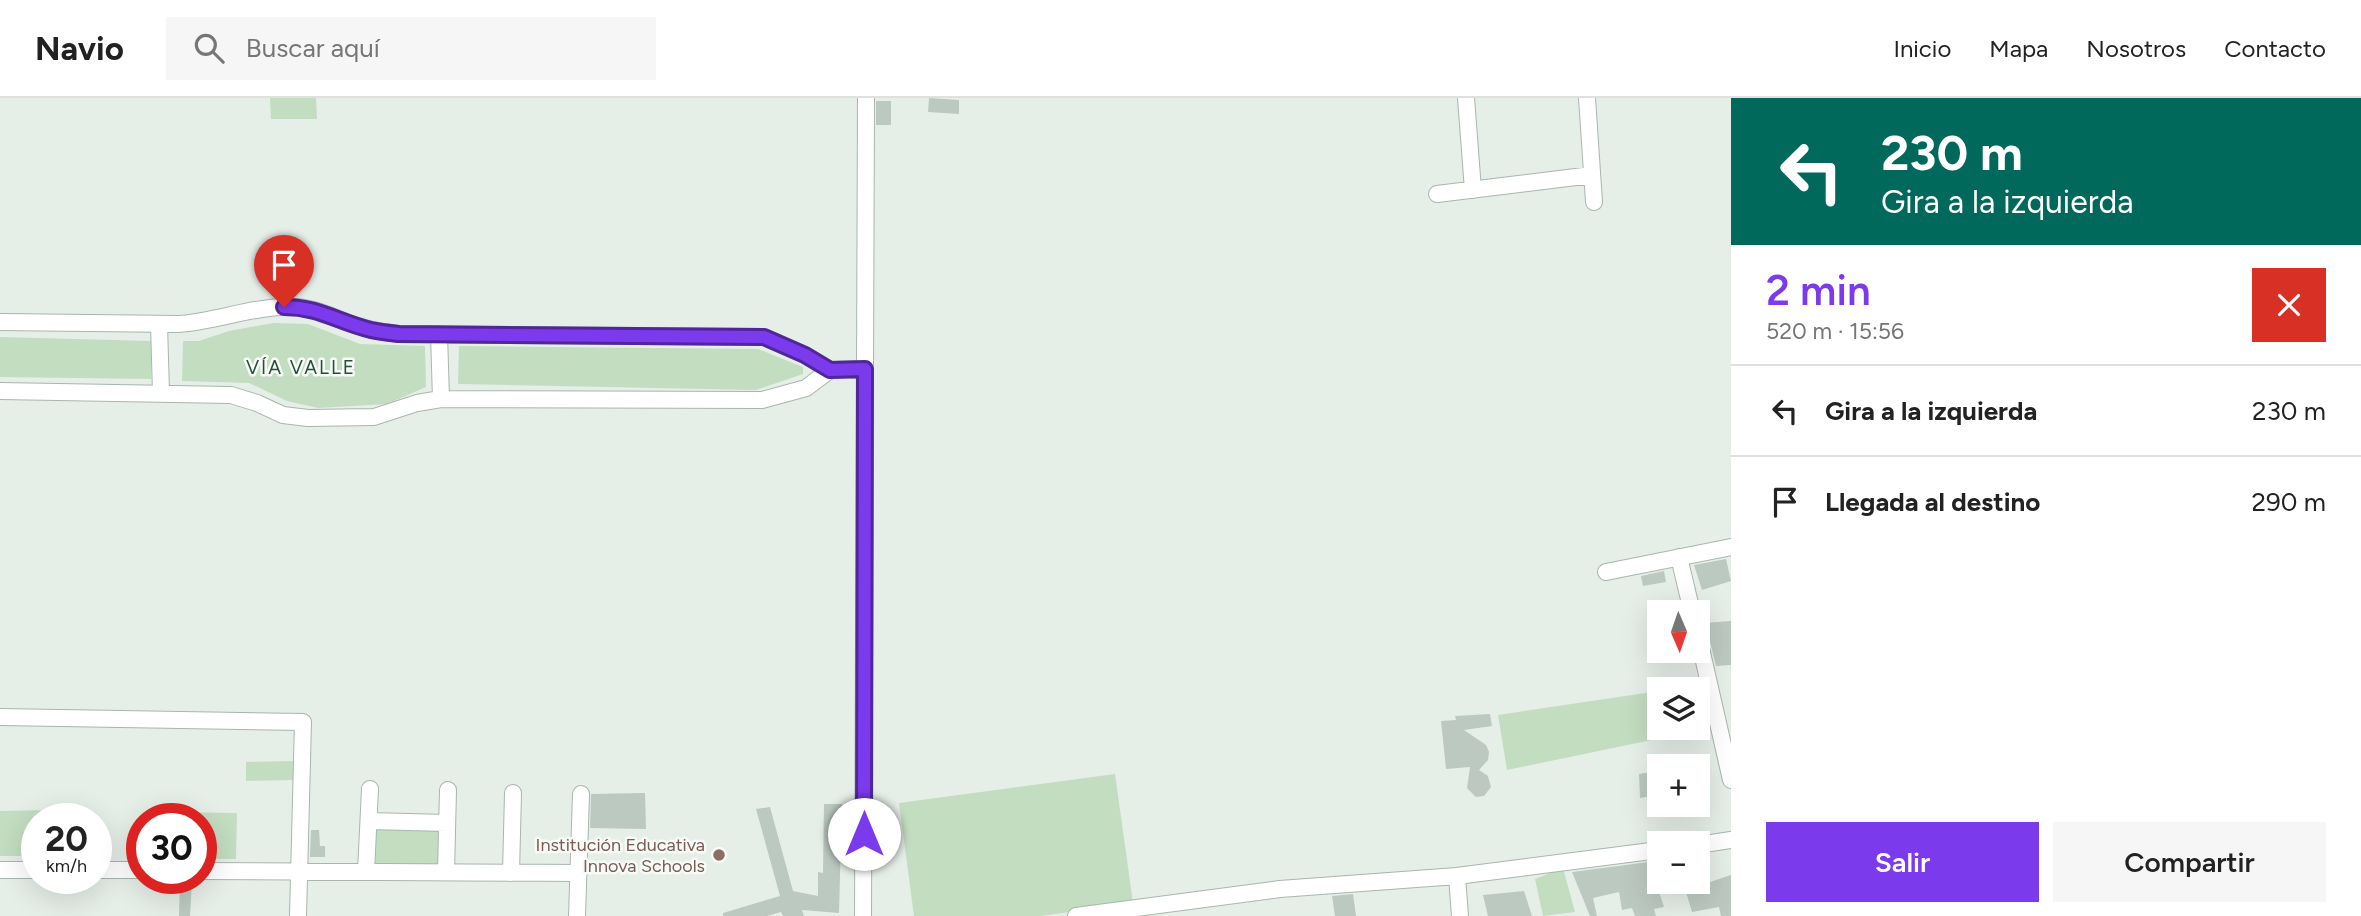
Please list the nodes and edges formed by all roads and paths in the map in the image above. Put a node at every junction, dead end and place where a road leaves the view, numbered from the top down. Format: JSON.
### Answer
{"nodes":[{"id":1,"x":866,"y":98,"type":"edge"},
{"id":2,"x":1466,"y":98,"type":"edge"},
{"id":3,"x":1587,"y":98,"type":"edge"},
{"id":4,"x":1592,"y":175,"type":"junction"},
{"id":5,"x":1473,"y":190,"type":"junction"},
{"id":6,"x":1437,"y":194,"type":"dead end"},
{"id":7,"x":1594,"y":202,"type":"dead end"},
{"id":8,"x":0,"y":322,"type":"edge"},
{"id":9,"x":159,"y":324,"type":"junction"},
{"id":10,"x":439,"y":334,"type":"junction"},
{"id":11,"x":865,"y":369,"type":"junction"},
{"id":12,"x":830,"y":370,"type":"junction"},
{"id":13,"x":0,"y":391,"type":"edge"},
{"id":14,"x":161,"y":393,"type":"junction"},
{"id":15,"x":442,"y":399,"type":"junction"},
{"id":16,"x":1731,"y":547,"type":"edge"},
{"id":17,"x":1679,"y":557,"type":"junction"},
{"id":18,"x":1606,"y":572,"type":"dead end"},
{"id":19,"x":1689,"y":600,"type":"edge"},
{"id":20,"x":1704,"y":663,"type":"edge"},
{"id":21,"x":0,"y":718,"type":"edge"},
{"id":22,"x":1731,"y":780,"type":"edge"},
{"id":23,"x":370,"y":789,"type":"dead end"},
{"id":24,"x":448,"y":790,"type":"dead end"},
{"id":25,"x":513,"y":793,"type":"dead end"},
{"id":26,"x":581,"y":794,"type":"dead end"},
{"id":27,"x":369,"y":821,"type":"junction"},
{"id":28,"x":447,"y":823,"type":"junction"},
{"id":29,"x":1731,"y":840,"type":"edge"},
{"id":30,"x":1710,"y":843,"type":"edge"},
{"id":31,"x":1647,"y":852,"type":"edge"},
{"id":32,"x":0,"y":870,"type":"edge"},
{"id":33,"x":21,"y":870,"type":"edge"},
{"id":34,"x":217,"y":871,"type":"edge"},
{"id":35,"x":299,"y":872,"type":"junction"},
{"id":36,"x":366,"y":872,"type":"junction"},
{"id":37,"x":446,"y":872,"type":"junction"},
{"id":38,"x":511,"y":873,"type":"junction"},
{"id":39,"x":579,"y":873,"type":"junction"},
{"id":40,"x":1458,"y":876,"type":"junction"},
{"id":41,"x":1177,"y":909,"type":"edge"},
{"id":42,"x":298,"y":916,"type":"edge"},
{"id":43,"x":578,"y":916,"type":"edge"},
{"id":44,"x":863,"y":916,"type":"edge"},
{"id":45,"x":1076,"y":916,"type":"edge"},
{"id":46,"x":1460,"y":916,"type":"edge"}],
"edges":[{"from":1,"to":11,"type":"street"},
{"from":2,"to":5,"type":"street"},
{"from":3,"to":4,"type":"street"},
{"from":4,"to":5,"type":"street"},
{"from":4,"to":7,"type":"street"},
{"from":5,"to":6,"type":"street"},
{"from":8,"to":9,"type":"street"},
{"from":9,"to":10,"type":"street"},
{"from":9,"to":14,"type":"street"},
{"from":10,"to":12,"type":"street"},
{"from":10,"to":15,"type":"street"},
{"from":11,"to":12,"type":"street"},
{"from":11,"to":44,"type":"street"},
{"from":12,"to":15,"type":"street"},
{"from":13,"to":14,"type":"street"},
{"from":14,"to":15,"type":"street"},
{"from":16,"to":17,"type":"street"},
{"from":17,"to":18,"type":"street"},
{"from":17,"to":19,"type":"street"},
{"from":20,"to":22,"type":"street"},
{"from":21,"to":35,"type":"street"},
{"from":23,"to":27,"type":"street"},
{"from":24,"to":28,"type":"street"},
{"from":25,"to":38,"type":"street"},
{"from":26,"to":39,"type":"street"},
{"from":27,"to":28,"type":"street"},
{"from":27,"to":36,"type":"street"},
{"from":28,"to":37,"type":"street"},
{"from":29,"to":30,"type":"street"},
{"from":31,"to":40,"type":"street"},
{"from":32,"to":33,"type":"street"},
{"from":34,"to":35,"type":"street"},
{"from":35,"to":36,"type":"street"},
{"from":35,"to":42,"type":"street"},
{"from":36,"to":37,"type":"street"},
{"from":37,"to":38,"type":"street"},
{"from":38,"to":39,"type":"street"},
{"from":39,"to":43,"type":"street"},
{"from":40,"to":41,"type":"street"},
{"from":40,"to":46,"type":"street"},
{"from":41,"to":45,"type":"street"}]}
